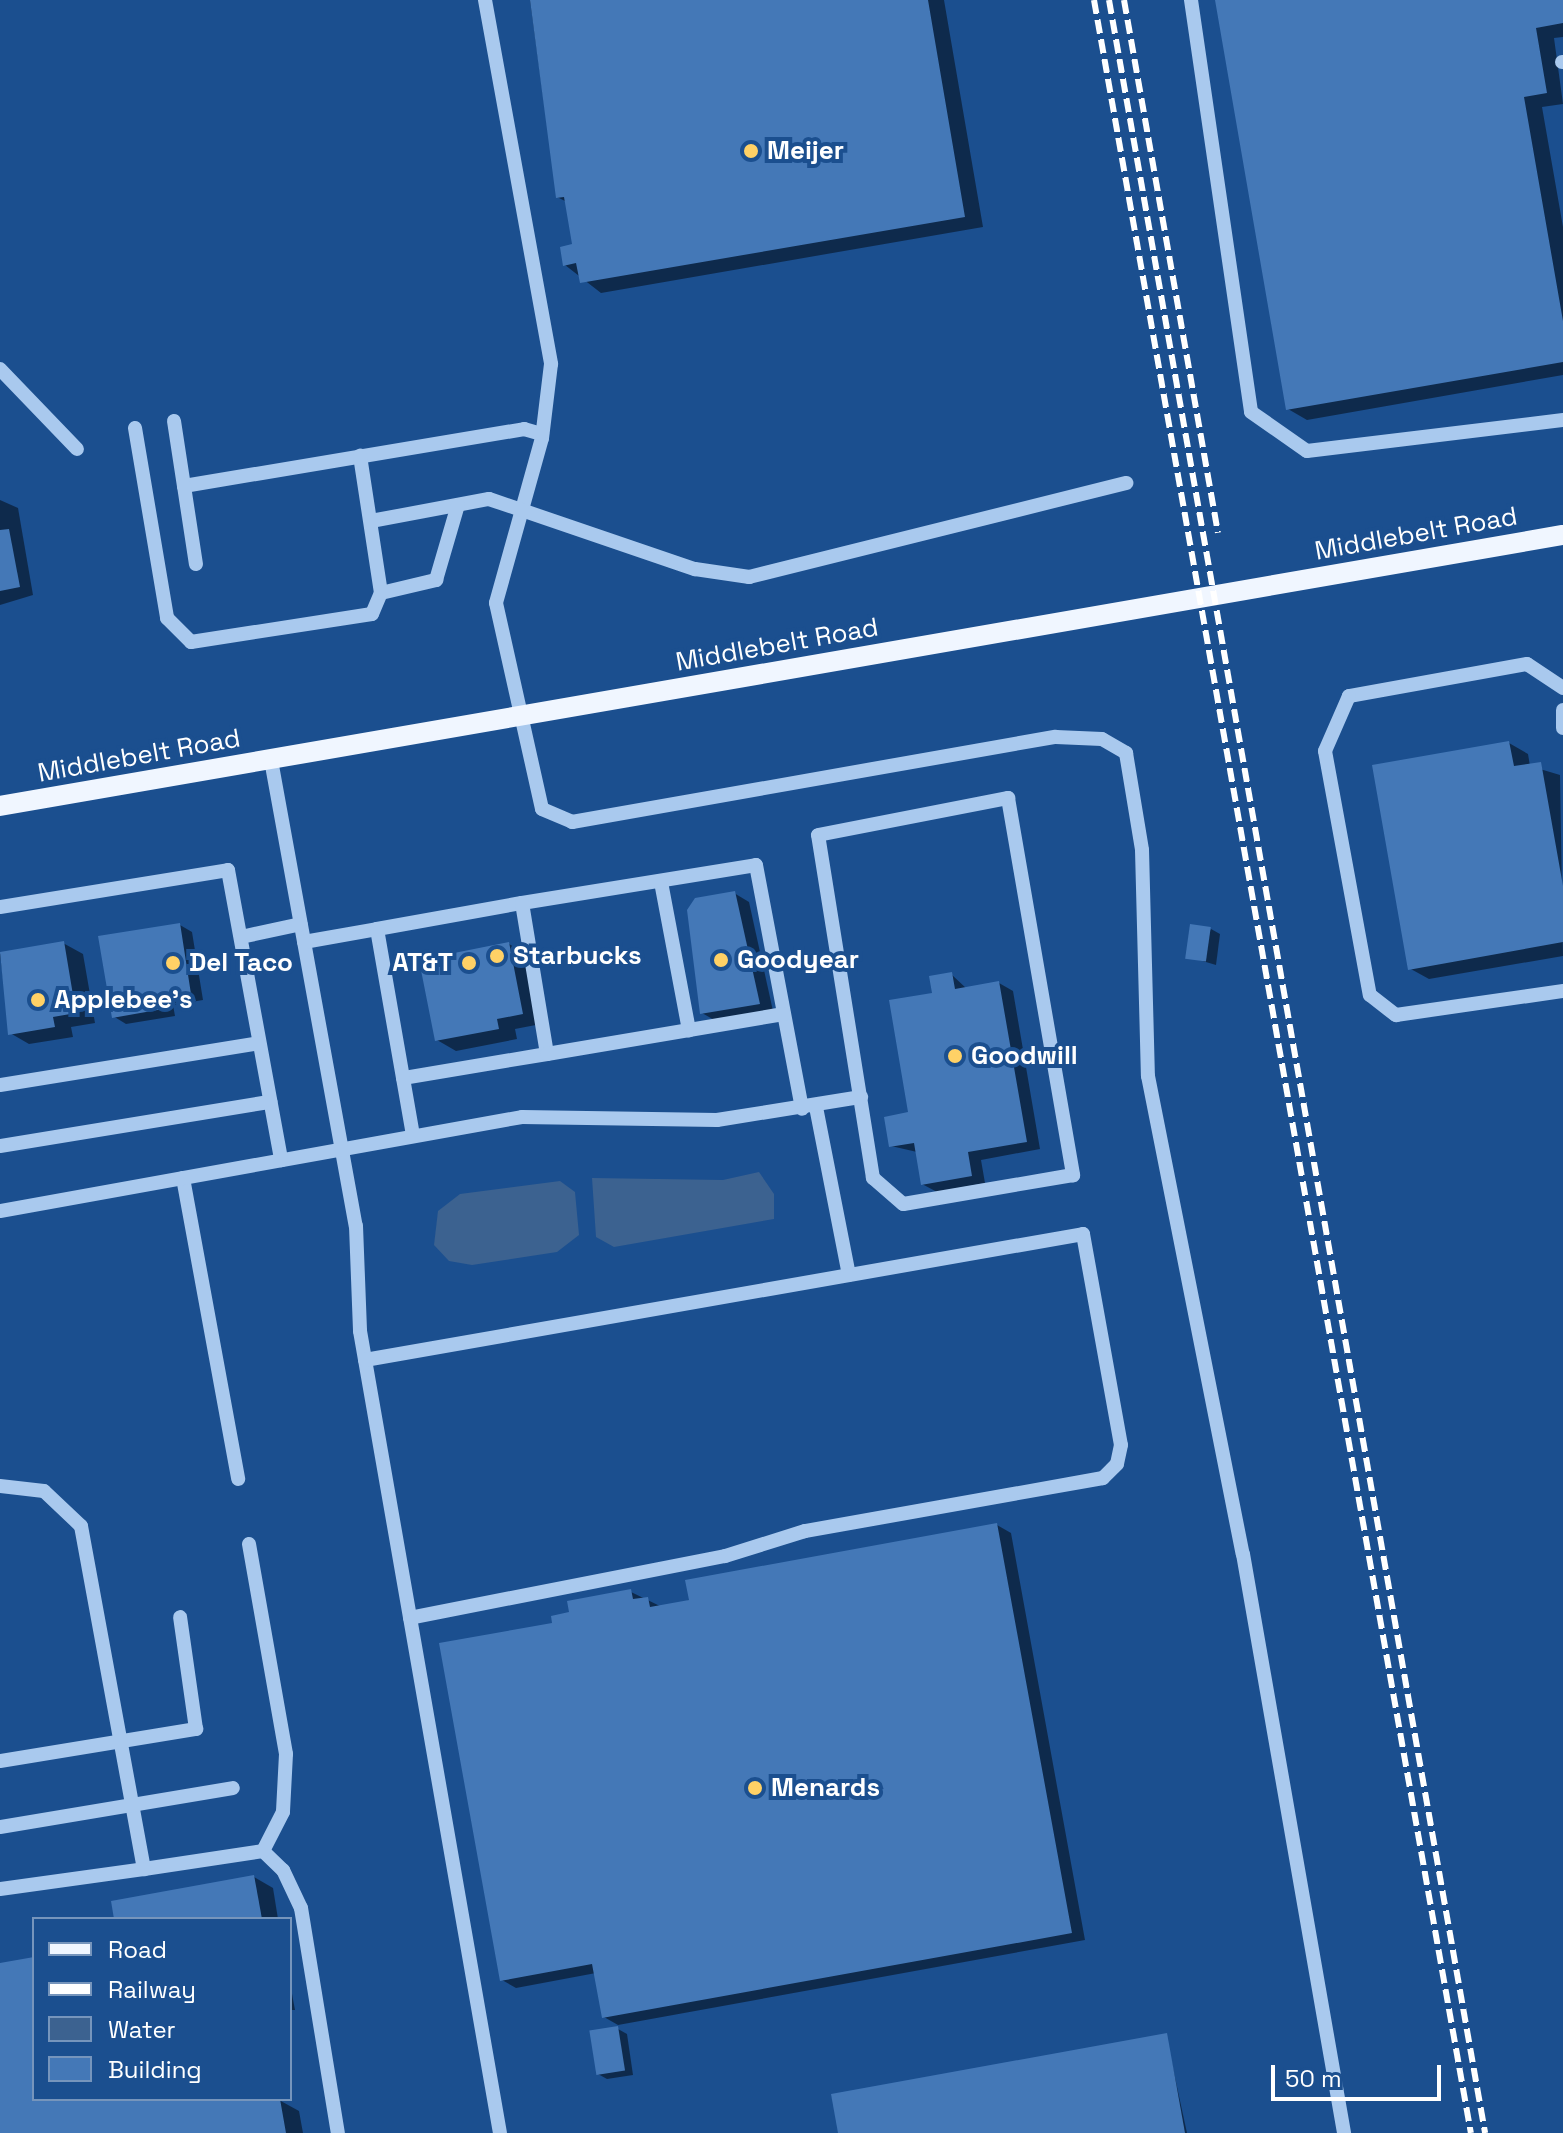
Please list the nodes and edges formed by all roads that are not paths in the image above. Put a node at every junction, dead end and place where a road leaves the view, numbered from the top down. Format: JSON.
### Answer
{"nodes":[{"id":1,"x":485,"y":0,"type":"edge"},
{"id":2,"x":1191,"y":0,"type":"edge"},
{"id":3,"x":2,"y":373,"type":"edge"},
{"id":4,"x":1563,"y":420,"type":"edge"},
{"id":5,"x":174,"y":421,"type":"dead end"},
{"id":6,"x":135,"y":428,"type":"dead end"},
{"id":7,"x":542,"y":434,"type":"junction"},
{"id":8,"x":77,"y":449,"type":"dead end"},
{"id":9,"x":360,"y":456,"type":"junction"},
{"id":10,"x":1126,"y":483,"type":"dead end"},
{"id":11,"x":184,"y":486,"type":"junction"},
{"id":12,"x":458,"y":505,"type":"junction"},
{"id":13,"x":526,"y":506,"type":"junction"},
{"id":14,"x":371,"y":521,"type":"junction"},
{"id":15,"x":1563,"y":535,"type":"edge"},
{"id":16,"x":196,"y":564,"type":"dead end"},
{"id":17,"x":381,"y":593,"type":"junction"},
{"id":18,"x":1563,"y":688,"type":"edge"},
{"id":19,"x":1563,"y":710,"type":"edge"},
{"id":20,"x":519,"y":716,"type":"junction"},
{"id":21,"x":1563,"y":728,"type":"edge"},
{"id":22,"x":271,"y":760,"type":"junction"},
{"id":23,"x":0,"y":806,"type":"edge"},
{"id":24,"x":661,"y":882,"type":"junction"},
{"id":25,"x":522,"y":903,"type":"junction"},
{"id":26,"x":0,"y":907,"type":"edge"},
{"id":27,"x":301,"y":924,"type":"junction"},
{"id":28,"x":377,"y":929,"type":"junction"},
{"id":29,"x":241,"y":937,"type":"junction"},
{"id":30,"x":304,"y":942,"type":"junction"},
{"id":31,"x":1563,"y":991,"type":"edge"},
{"id":32,"x":784,"y":1014,"type":"junction"},
{"id":33,"x":689,"y":1030,"type":"junction"},
{"id":34,"x":259,"y":1043,"type":"junction"},
{"id":35,"x":547,"y":1054,"type":"junction"},
{"id":36,"x":403,"y":1078,"type":"junction"},
{"id":37,"x":0,"y":1085,"type":"edge"},
{"id":38,"x":861,"y":1097,"type":"junction"},
{"id":39,"x":270,"y":1102,"type":"junction"},
{"id":40,"x":809,"y":1108,"type":"junction"},
{"id":41,"x":413,"y":1136,"type":"junction"},
{"id":42,"x":0,"y":1146,"type":"edge"},
{"id":43,"x":342,"y":1149,"type":"junction"},
{"id":44,"x":281,"y":1160,"type":"junction"},
{"id":45,"x":183,"y":1178,"type":"junction"},
{"id":46,"x":0,"y":1211,"type":"edge"},
{"id":47,"x":849,"y":1275,"type":"junction"},
{"id":48,"x":365,"y":1360,"type":"junction"},
{"id":49,"x":238,"y":1479,"type":"dead end"},
{"id":50,"x":0,"y":1486,"type":"edge"},
{"id":51,"x":249,"y":1544,"type":"dead end"},
{"id":52,"x":180,"y":1617,"type":"dead end"},
{"id":53,"x":410,"y":1618,"type":"junction"},
{"id":54,"x":122,"y":1741,"type":"junction"},
{"id":55,"x":0,"y":1761,"type":"edge"},
{"id":56,"x":233,"y":1788,"type":"dead end"},
{"id":57,"x":132,"y":1804,"type":"junction"},
{"id":58,"x":0,"y":1827,"type":"edge"},
{"id":59,"x":263,"y":1851,"type":"junction"},
{"id":60,"x":144,"y":1869,"type":"junction"},
{"id":61,"x":0,"y":1889,"type":"edge"},
{"id":62,"x":338,"y":2133,"type":"edge"},
{"id":63,"x":500,"y":2133,"type":"edge"},
{"id":64,"x":1344,"y":2133,"type":"edge"}],
"edges":[{"from":1,"to":7,"type":"lane"},
{"from":2,"to":4,"type":"lane"},
{"from":3,"to":8,"type":"lane"},
{"from":5,"to":11,"type":"lane"},
{"from":6,"to":17,"type":"lane"},
{"from":7,"to":9,"type":"lane"},
{"from":7,"to":13,"type":"lane"},
{"from":9,"to":11,"type":"lane"},
{"from":9,"to":14,"type":"lane"},
{"from":10,"to":13,"type":"lane"},
{"from":11,"to":16,"type":"lane"},
{"from":12,"to":13,"type":"lane"},
{"from":12,"to":14,"type":"lane"},
{"from":12,"to":17,"type":"lane"},
{"from":13,"to":20,"type":"lane"},
{"from":14,"to":17,"type":"lane"},
{"from":15,"to":20,"type":"main road","name":"Middlebelt Road"},
{"from":18,"to":31,"type":"lane"},
{"from":19,"to":21,"type":"lane"},
{"from":20,"to":22,"type":"main road","name":"Middlebelt Road"},
{"from":20,"to":64,"type":"lane"},
{"from":22,"to":23,"type":"main road","name":"Middlebelt Road"},
{"from":22,"to":27,"type":"lane"},
{"from":24,"to":25,"type":"lane"},
{"from":24,"to":32,"type":"lane"},
{"from":24,"to":33,"type":"lane"},
{"from":25,"to":28,"type":"lane"},
{"from":25,"to":35,"type":"lane"},
{"from":26,"to":29,"type":"lane"},
{"from":27,"to":29,"type":"lane"},
{"from":27,"to":30,"type":"lane"},
{"from":28,"to":30,"type":"lane"},
{"from":28,"to":36,"type":"lane"},
{"from":29,"to":34,"type":"lane"},
{"from":30,"to":43,"type":"lane"},
{"from":32,"to":33,"type":"lane"},
{"from":32,"to":40,"type":"lane"},
{"from":33,"to":35,"type":"lane"},
{"from":34,"to":37,"type":"lane"},
{"from":34,"to":39,"type":"lane"},
{"from":35,"to":36,"type":"lane"},
{"from":36,"to":41,"type":"lane"},
{"from":38,"to":38,"type":"lane"},
{"from":38,"to":40,"type":"lane"},
{"from":39,"to":42,"type":"lane"},
{"from":39,"to":44,"type":"lane"},
{"from":40,"to":41,"type":"lane"},
{"from":40,"to":47,"type":"lane"},
{"from":41,"to":43,"type":"lane"},
{"from":43,"to":44,"type":"lane"},
{"from":43,"to":48,"type":"lane"},
{"from":44,"to":45,"type":"lane"},
{"from":45,"to":46,"type":"lane"},
{"from":45,"to":49,"type":"lane"},
{"from":47,"to":48,"type":"lane"},
{"from":47,"to":53,"type":"lane"},
{"from":48,"to":53,"type":"lane"},
{"from":50,"to":54,"type":"lane"},
{"from":51,"to":59,"type":"lane"},
{"from":52,"to":54,"type":"lane"},
{"from":53,"to":63,"type":"lane"},
{"from":54,"to":55,"type":"lane"},
{"from":54,"to":57,"type":"lane"},
{"from":56,"to":57,"type":"lane"},
{"from":57,"to":58,"type":"lane"},
{"from":57,"to":60,"type":"lane"},
{"from":59,"to":60,"type":"lane"},
{"from":59,"to":62,"type":"lane"},
{"from":60,"to":61,"type":"lane"}]}
